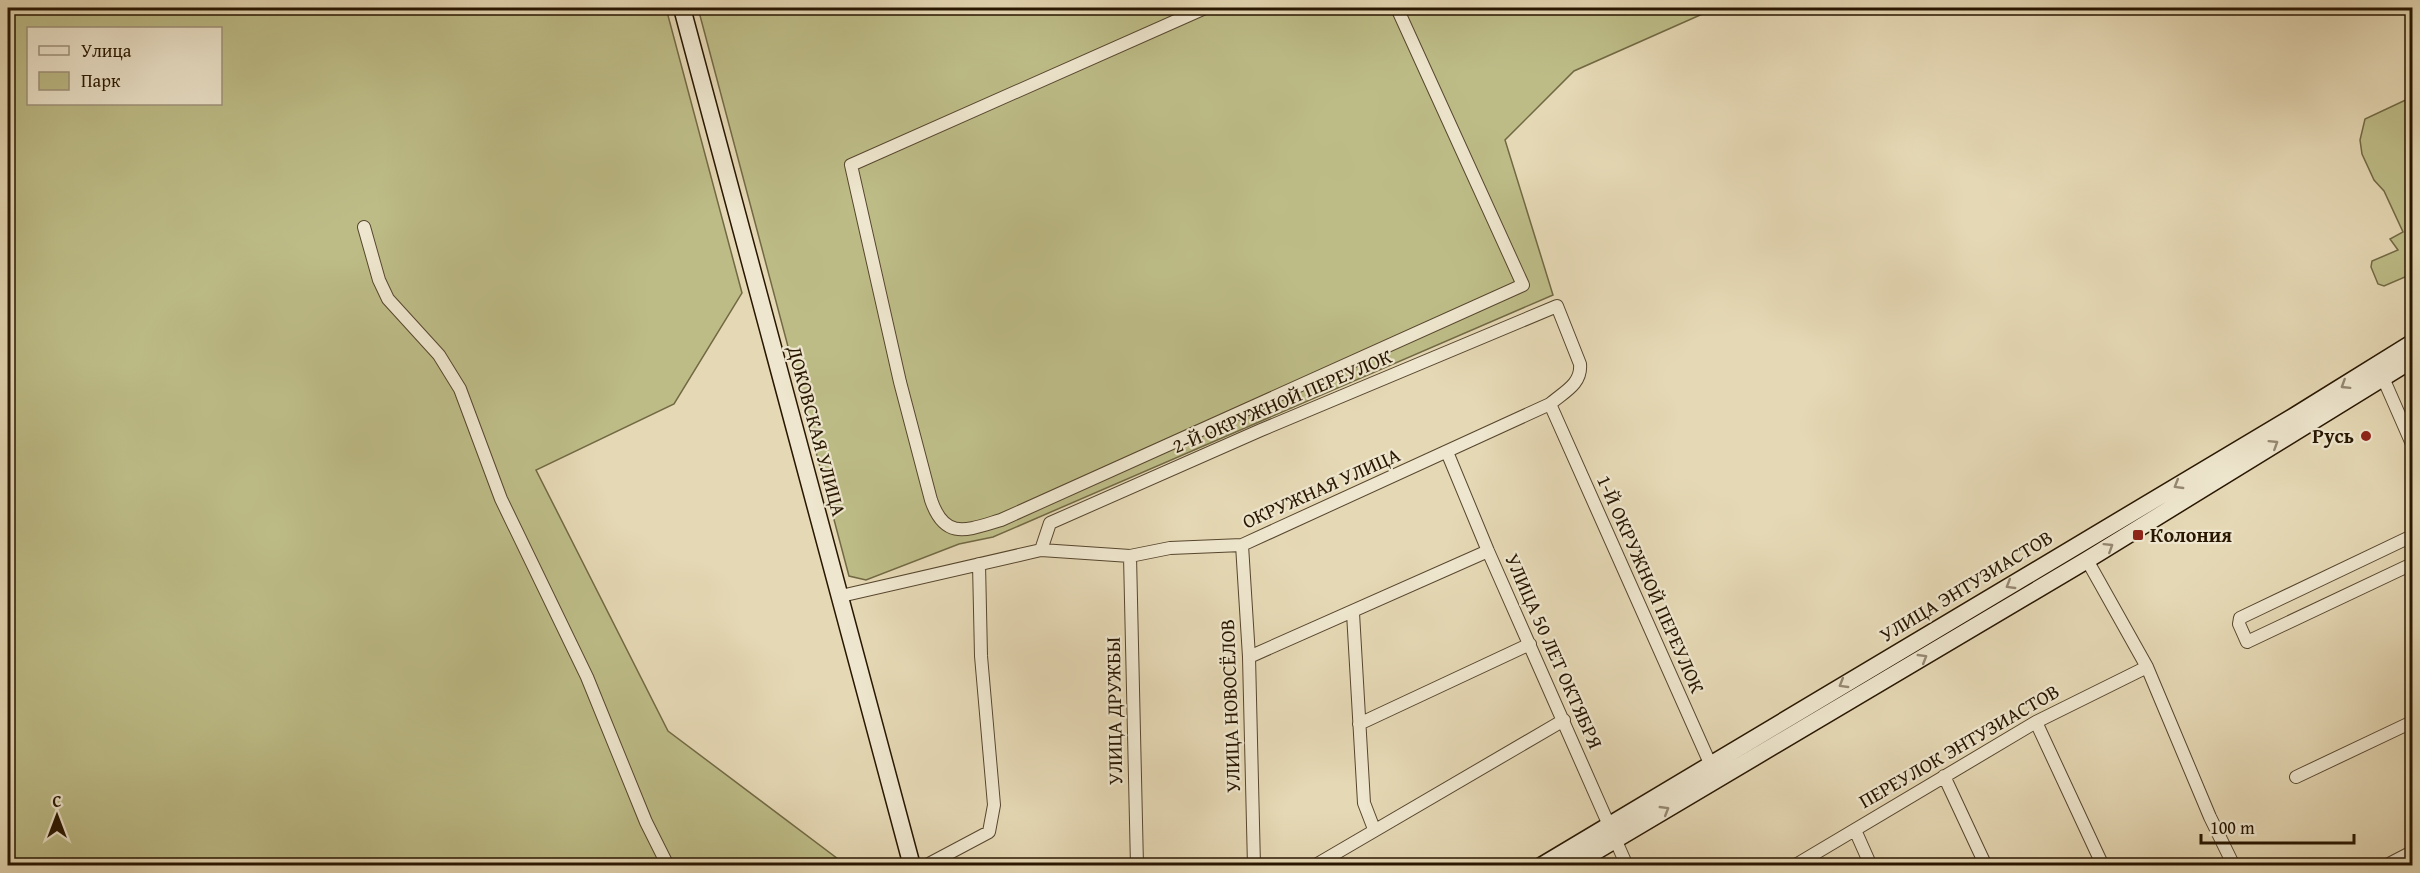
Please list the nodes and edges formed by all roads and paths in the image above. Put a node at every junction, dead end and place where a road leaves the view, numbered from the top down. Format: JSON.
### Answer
{"nodes":[{"id":1,"x":682,"y":8,"type":"edge"},
{"id":2,"x":1205,"y":8,"type":"edge"},
{"id":3,"x":1397,"y":8,"type":"edge"},
{"id":4,"x":364,"y":227,"type":"dead end"},
{"id":5,"x":1557,"y":306,"type":"joint"},
{"id":6,"x":2412,"y":343,"type":"edge"},
{"id":7,"x":2412,"y":360,"type":"edge"},
{"id":8,"x":2380,"y":372,"type":"junction"},
{"id":9,"x":1550,"y":404,"type":"junction"},
{"id":10,"x":2412,"y":444,"type":"edge"},
{"id":11,"x":1447,"y":452,"type":"junction"},
{"id":12,"x":2412,"y":536,"type":"edge"},
{"id":13,"x":1242,"y":545,"type":"junction"},
{"id":14,"x":1041,"y":550,"type":"junction"},
{"id":15,"x":1488,"y":551,"type":"junction"},
{"id":16,"x":1130,"y":556,"type":"junction"},
{"id":17,"x":2087,"y":560,"type":"junction"},
{"id":18,"x":979,"y":564,"type":"junction"},
{"id":19,"x":2412,"y":564,"type":"edge"},
{"id":20,"x":841,"y":596,"type":"junction"},
{"id":21,"x":1353,"y":613,"type":"junction"},
{"id":22,"x":1530,"y":644,"type":"junction"},
{"id":23,"x":1249,"y":657,"type":"junction"},
{"id":24,"x":2147,"y":667,"type":"junction"},
{"id":25,"x":1564,"y":720,"type":"junction"},
{"id":26,"x":2036,"y":722,"type":"junction"},
{"id":27,"x":2412,"y":722,"type":"edge"},
{"id":28,"x":1359,"y":724,"type":"junction"},
{"id":29,"x":1713,"y":772,"type":"junction"},
{"id":30,"x":1944,"y":776,"type":"junction"},
{"id":31,"x":2296,"y":777,"type":"dead end"},
{"id":32,"x":1374,"y":829,"type":"junction"},
{"id":33,"x":1855,"y":830,"type":"junction"},
{"id":34,"x":1613,"y":832,"type":"junction"},
{"id":35,"x":2412,"y":852,"type":"edge"},
{"id":36,"x":668,"y":866,"type":"edge"},
{"id":37,"x":912,"y":866,"type":"edge"},
{"id":38,"x":925,"y":866,"type":"edge"},
{"id":39,"x":1137,"y":866,"type":"edge"},
{"id":40,"x":1254,"y":866,"type":"edge"},
{"id":41,"x":1314,"y":866,"type":"edge"},
{"id":42,"x":1541,"y":866,"type":"edge"},
{"id":43,"x":1571,"y":866,"type":"edge"},
{"id":44,"x":1627,"y":866,"type":"edge"},
{"id":45,"x":1794,"y":866,"type":"edge"},
{"id":46,"x":1872,"y":866,"type":"edge"},
{"id":47,"x":1986,"y":866,"type":"edge"},
{"id":48,"x":2103,"y":866,"type":"edge"},
{"id":49,"x":2234,"y":866,"type":"edge"},
{"id":50,"x":2385,"y":866,"type":"edge"}],
"edges":[{"from":1,"to":20,"type":"main road","name":"ДОКОВСКАЯ УЛИЦА"},
{"from":2,"to":3,"type":"street"},
{"from":4,"to":36,"type":"street"},
{"from":5,"to":9,"type":"street","name":"ОКРУЖНАЯ УЛИЦА"},
{"from":5,"to":14,"type":"street","name":"2-Й ОКРУЖНОЙ ПЕРЕУЛОК"},
{"from":6,"to":8,"type":"main road","name":"УЛИЦА ЭНТУЗИАСТОВ"},
{"from":7,"to":8,"type":"main road","name":"УЛИЦА ЭНТУЗИАСТОВ"},
{"from":8,"to":10,"type":"street"},
{"from":17,"to":8,"type":"main road","name":"УЛИЦА ЭНТУЗИАСТОВ","one_way":true},
{"from":8,"to":29,"type":"main road","name":"УЛИЦА ЭНТУЗИАСТОВ","one_way":true},
{"from":9,"to":11,"type":"street","name":"ОКРУЖНАЯ УЛИЦА"},
{"from":9,"to":29,"type":"street","name":"1-Й ОКРУЖНОЙ ПЕРЕУЛОК"},
{"from":11,"to":13,"type":"street","name":"ОКРУЖНАЯ УЛИЦА"},
{"from":11,"to":15,"type":"street","name":"УЛИЦА 50 ЛЕТ ОКТЯБРЯ"},
{"from":12,"to":19,"type":"street"},
{"from":13,"to":16,"type":"street","name":"ОКРУЖНАЯ УЛИЦА"},
{"from":13,"to":23,"type":"street","name":"УЛИЦА НОВОСЁЛОВ"},
{"from":14,"to":16,"type":"street","name":"ОКРУЖНАЯ УЛИЦА"},
{"from":14,"to":18,"type":"street","name":"ОКРУЖНАЯ УЛИЦА"},
{"from":15,"to":21,"type":"street"},
{"from":15,"to":22,"type":"street","name":"УЛИЦА 50 ЛЕТ ОКТЯБРЯ"},
{"from":16,"to":39,"type":"street","name":"УЛИЦА ДРУЖБЫ"},
{"from":17,"to":24,"type":"street"},
{"from":29,"to":17,"type":"main road","name":"УЛИЦА ЭНТУЗИАСТОВ","one_way":true},
{"from":18,"to":20,"type":"street","name":"ОКРУЖНАЯ УЛИЦА"},
{"from":18,"to":38,"type":"street"},
{"from":20,"to":37,"type":"main road","name":"ДОКОВСКАЯ УЛИЦА"},
{"from":21,"to":23,"type":"street"},
{"from":21,"to":28,"type":"street"},
{"from":22,"to":25,"type":"street","name":"УЛИЦА 50 ЛЕТ ОКТЯБРЯ"},
{"from":22,"to":28,"type":"street"},
{"from":23,"to":40,"type":"street","name":"УЛИЦА НОВОСЁЛОВ"},
{"from":24,"to":26,"type":"street","name":"ПЕРЕУЛОК ЭНТУЗИАСТОВ"},
{"from":24,"to":49,"type":"street"},
{"from":25,"to":32,"type":"street"},
{"from":25,"to":34,"type":"street","name":"УЛИЦА 50 ЛЕТ ОКТЯБРЯ"},
{"from":26,"to":30,"type":"street","name":"ПЕРЕУЛОК ЭНТУЗИАСТОВ"},
{"from":26,"to":48,"type":"street"},
{"from":27,"to":31,"type":"street"},
{"from":28,"to":32,"type":"street"},
{"from":29,"to":34,"type":"main road","name":"УЛИЦА ЭНТУЗИАСТОВ"},
{"from":30,"to":33,"type":"street","name":"ПЕРЕУЛОК ЭНТУЗИАСТОВ"},
{"from":30,"to":47,"type":"street"},
{"from":32,"to":41,"type":"street"},
{"from":33,"to":45,"type":"street","name":"ПЕРЕУЛОК ЭНТУЗИАСТОВ"},
{"from":33,"to":46,"type":"street"},
{"from":34,"to":42,"type":"main road","name":"УЛИЦА ЭНТУЗИАСТОВ"},
{"from":34,"to":43,"type":"main road","name":"УЛИЦА ЭНТУЗИАСТОВ"},
{"from":34,"to":44,"type":"street","name":"УЛИЦА 50 ЛЕТ ОКТЯБРЯ"},
{"from":35,"to":50,"type":"street"}]}
